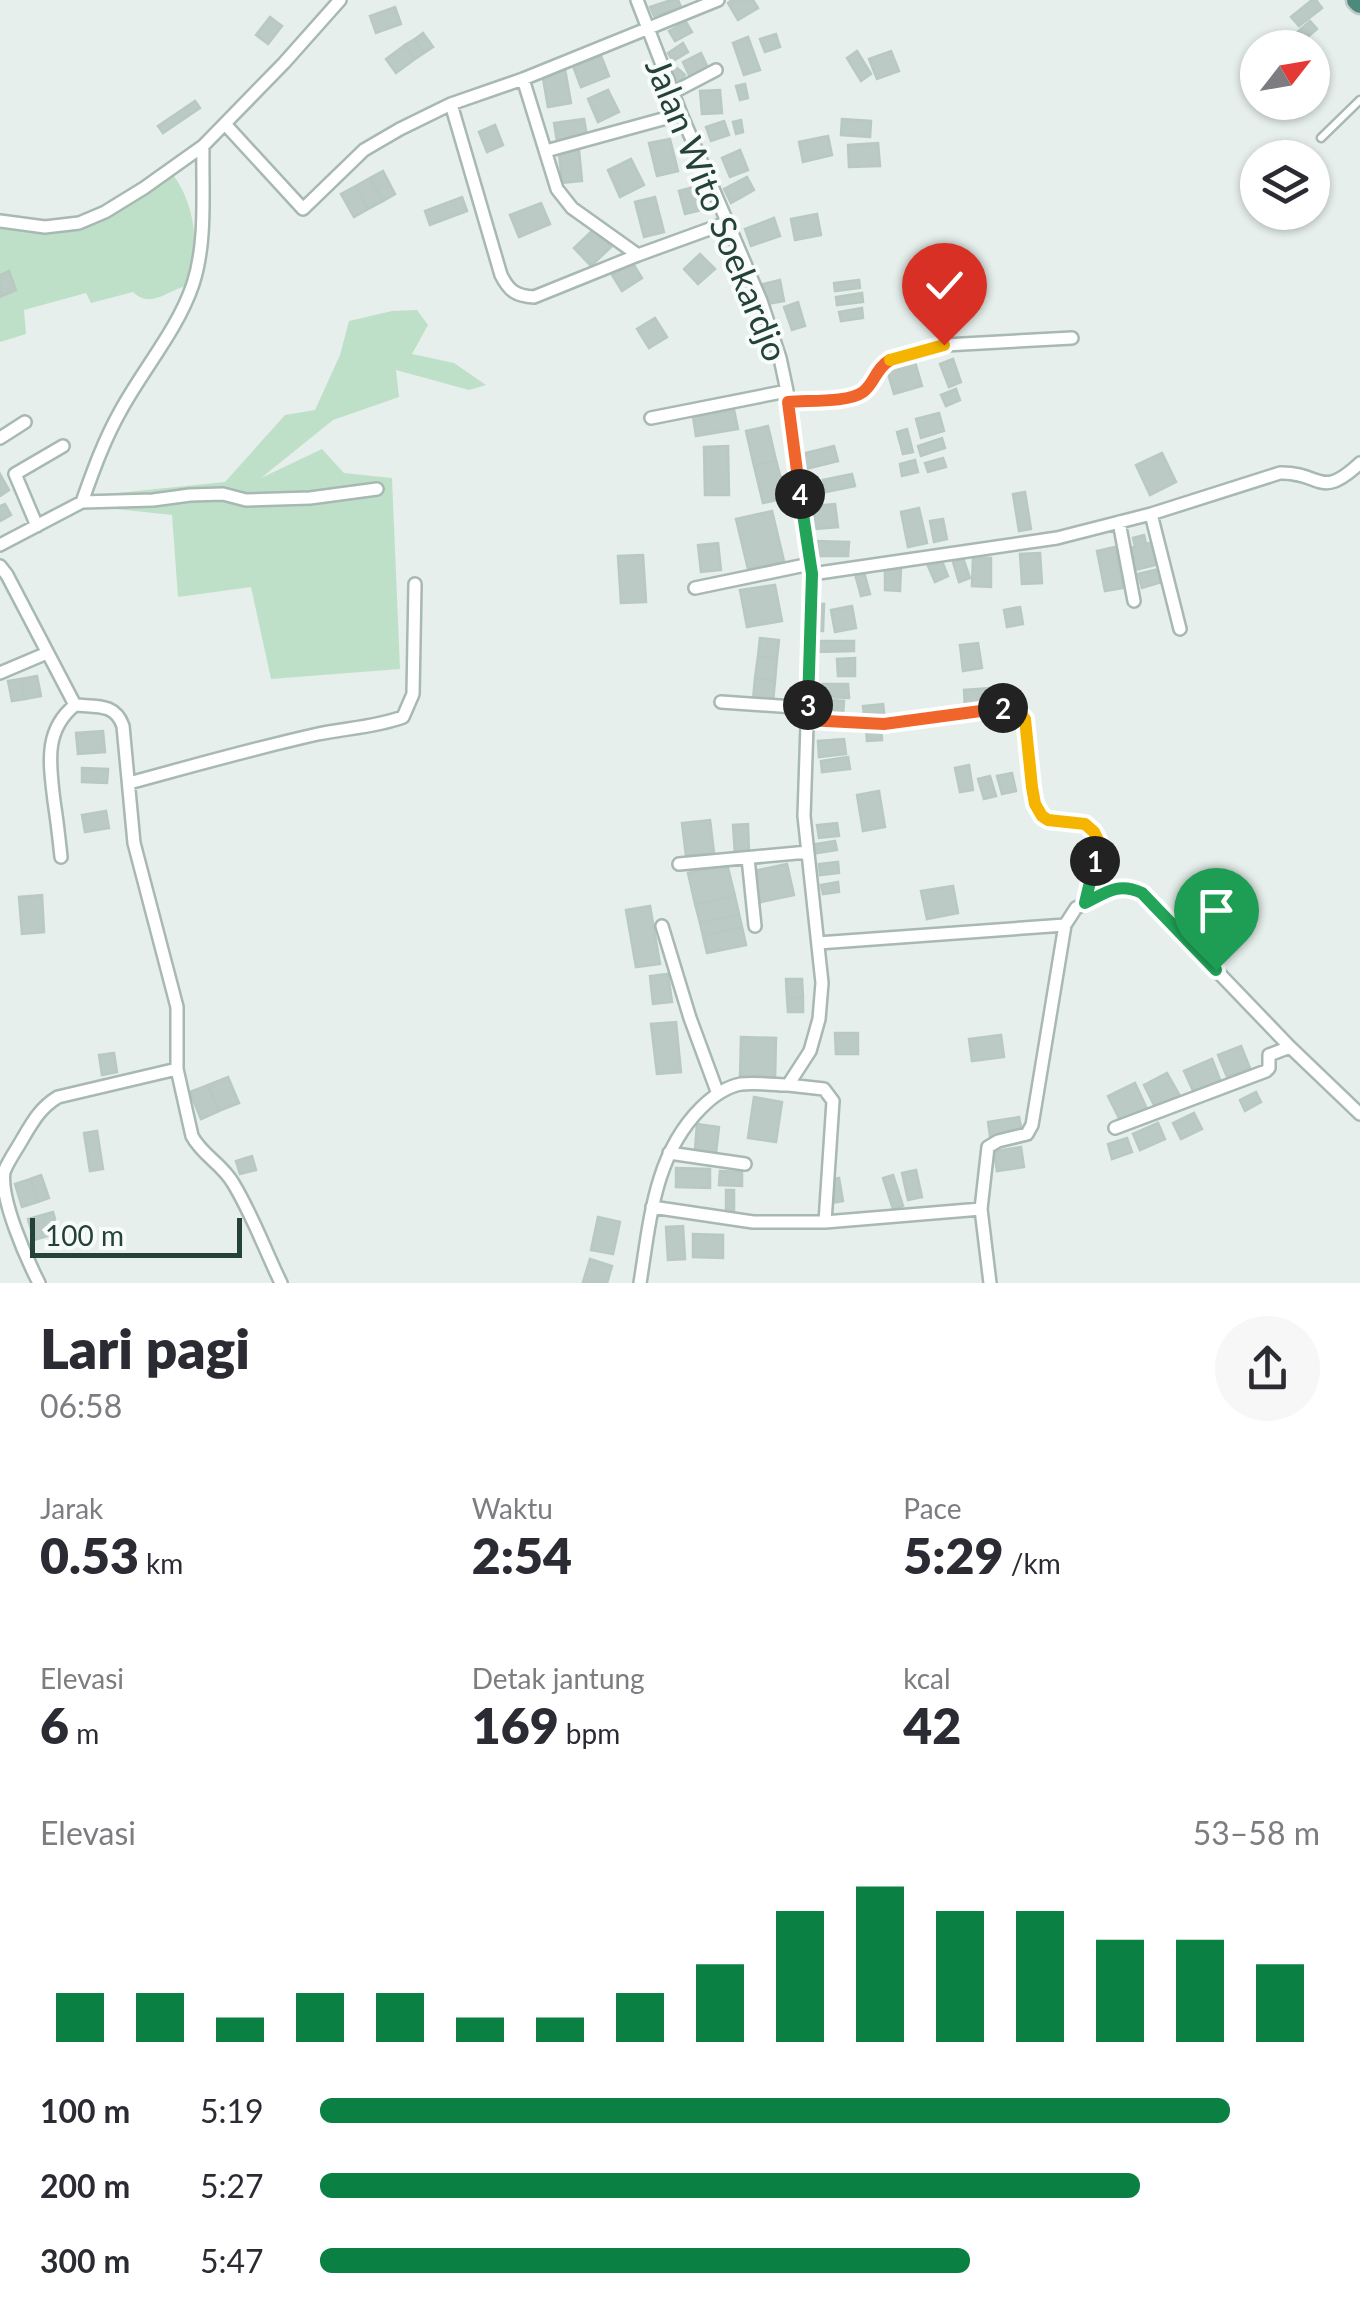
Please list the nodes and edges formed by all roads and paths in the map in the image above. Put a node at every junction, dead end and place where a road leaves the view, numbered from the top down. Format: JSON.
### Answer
{"nodes":[{"id":1,"x":340,"y":0,"type":"edge"},
{"id":2,"x":637,"y":0,"type":"edge"},
{"id":3,"x":718,"y":0,"type":"edge"},
{"id":4,"x":648,"y":30,"type":"junction"},
{"id":5,"x":716,"y":70,"type":"dead end"},
{"id":6,"x":523,"y":79,"type":"junction"},
{"id":7,"x":672,"y":93,"type":"junction"},
{"id":8,"x":1360,"y":100,"type":"edge"},
{"id":9,"x":451,"y":104,"type":"junction"},
{"id":10,"x":681,"y":114,"type":"junction"},
{"id":11,"x":224,"y":124,"type":"junction"},
{"id":12,"x":1321,"y":138,"type":"dead end"},
{"id":13,"x":203,"y":146,"type":"junction"},
{"id":14,"x":546,"y":151,"type":"junction"},
{"id":15,"x":0,"y":221,"type":"edge"},
{"id":16,"x":726,"y":223,"type":"junction"},
{"id":17,"x":638,"y":255,"type":"junction"},
{"id":18,"x":1072,"y":338,"type":"dead end"},
{"id":19,"x":787,"y":396,"type":"junction"},
{"id":20,"x":651,"y":418,"type":"dead end"},
{"id":21,"x":26,"y":422,"type":"dead end"},
{"id":22,"x":0,"y":438,"type":"edge"},
{"id":23,"x":63,"y":446,"type":"dead end"},
{"id":24,"x":1360,"y":463,"type":"edge"},
{"id":25,"x":377,"y":489,"type":"dead end"},
{"id":26,"x":82,"y":502,"type":"junction"},
{"id":27,"x":1151,"y":514,"type":"junction"},
{"id":28,"x":1119,"y":522,"type":"junction"},
{"id":29,"x":38,"y":526,"type":"junction"},
{"id":30,"x":0,"y":546,"type":"edge"},
{"id":31,"x":0,"y":566,"type":"edge"},
{"id":32,"x":811,"y":569,"type":"junction"},
{"id":33,"x":415,"y":584,"type":"dead end"},
{"id":34,"x":695,"y":588,"type":"dead end"},
{"id":35,"x":1134,"y":601,"type":"dead end"},
{"id":36,"x":1180,"y":629,"type":"dead end"},
{"id":37,"x":47,"y":653,"type":"junction"},
{"id":38,"x":0,"y":673,"type":"edge"},
{"id":39,"x":721,"y":702,"type":"dead end"},
{"id":40,"x":76,"y":705,"type":"junction"},
{"id":41,"x":808,"y":714,"type":"junction"},
{"id":42,"x":129,"y":783,"type":"junction"},
{"id":43,"x":808,"y":852,"type":"junction"},
{"id":44,"x":62,"y":857,"type":"dead end"},
{"id":45,"x":748,"y":858,"type":"junction"},
{"id":46,"x":679,"y":864,"type":"dead end"},
{"id":47,"x":1085,"y":903,"type":"junction"},
{"id":48,"x":1065,"y":924,"type":"junction"},
{"id":49,"x":662,"y":926,"type":"dead end"},
{"id":50,"x":755,"y":926,"type":"dead end"},
{"id":51,"x":818,"y":943,"type":"junction"},
{"id":52,"x":1290,"y":1047,"type":"junction"},
{"id":53,"x":176,"y":1069,"type":"junction"},
{"id":54,"x":788,"y":1085,"type":"junction"},
{"id":55,"x":718,"y":1094,"type":"junction"},
{"id":56,"x":1360,"y":1114,"type":"edge"},
{"id":57,"x":1115,"y":1128,"type":"dead end"},
{"id":58,"x":668,"y":1153,"type":"junction"},
{"id":59,"x":746,"y":1164,"type":"dead end"},
{"id":60,"x":652,"y":1207,"type":"junction"},
{"id":61,"x":981,"y":1209,"type":"junction"},
{"id":62,"x":824,"y":1222,"type":"junction"},
{"id":63,"x":39,"y":1283,"type":"edge"},
{"id":64,"x":281,"y":1283,"type":"edge"},
{"id":65,"x":640,"y":1283,"type":"edge"},
{"id":66,"x":990,"y":1283,"type":"edge"}],
"edges":[{"from":1,"to":11,"type":"street"},
{"from":2,"to":4,"type":"street","name":"Jalan Wito Soekardjo"},
{"from":3,"to":4,"type":"street"},
{"from":4,"to":6,"type":"street"},
{"from":4,"to":7,"type":"street","name":"Jalan Wito Soekardjo"},
{"from":5,"to":7,"type":"street"},
{"from":6,"to":9,"type":"street"},
{"from":6,"to":14,"type":"street"},
{"from":7,"to":10,"type":"street","name":"Jalan Wito Soekardjo"},
{"from":8,"to":12,"type":"lane"},
{"from":9,"to":11,"type":"street"},
{"from":9,"to":17,"type":"street"},
{"from":10,"to":14,"type":"street"},
{"from":10,"to":16,"type":"street","name":"Jalan Wito Soekardjo"},
{"from":11,"to":13,"type":"street"},
{"from":13,"to":15,"type":"street"},
{"from":13,"to":26,"type":"street"},
{"from":14,"to":17,"type":"street"},
{"from":16,"to":17,"type":"street"},
{"from":16,"to":19,"type":"street","name":"Jalan Wito Soekardjo"},
{"from":18,"to":19,"type":"street"},
{"from":19,"to":20,"type":"street"},
{"from":19,"to":32,"type":"street","name":"Jalan Wito Soekardjo"},
{"from":21,"to":22,"type":"street"},
{"from":23,"to":29,"type":"street"},
{"from":24,"to":27,"type":"street"},
{"from":25,"to":26,"type":"street"},
{"from":26,"to":29,"type":"street"},
{"from":27,"to":28,"type":"street"},
{"from":27,"to":36,"type":"street"},
{"from":28,"to":32,"type":"street"},
{"from":28,"to":35,"type":"street"},
{"from":29,"to":30,"type":"street"},
{"from":31,"to":37,"type":"street"},
{"from":32,"to":34,"type":"street"},
{"from":32,"to":41,"type":"street","name":"Jalan Wito Soekardjo"},
{"from":33,"to":42,"type":"street"},
{"from":37,"to":38,"type":"street"},
{"from":37,"to":40,"type":"street"},
{"from":39,"to":41,"type":"street"},
{"from":40,"to":42,"type":"street"},
{"from":40,"to":44,"type":"street"},
{"from":41,"to":43,"type":"street","name":"Jalan Wito Soekardjo"},
{"from":41,"to":47,"type":"street"},
{"from":42,"to":53,"type":"street"},
{"from":43,"to":45,"type":"street"},
{"from":43,"to":51,"type":"street","name":"Jalan Wito Soekardjo"},
{"from":45,"to":46,"type":"street"},
{"from":45,"to":50,"type":"street"},
{"from":47,"to":48,"type":"street"},
{"from":47,"to":52,"type":"street"},
{"from":48,"to":51,"type":"street"},
{"from":48,"to":61,"type":"street"},
{"from":49,"to":55,"type":"street"},
{"from":51,"to":54,"type":"street","name":"Jalan Wito Soekardjo"},
{"from":52,"to":56,"type":"street"},
{"from":52,"to":57,"type":"street"},
{"from":53,"to":63,"type":"street"},
{"from":53,"to":64,"type":"street"},
{"from":54,"to":55,"type":"street"},
{"from":54,"to":62,"type":"street"},
{"from":55,"to":58,"type":"street"},
{"from":58,"to":59,"type":"street"},
{"from":58,"to":60,"type":"street"},
{"from":60,"to":62,"type":"street"},
{"from":60,"to":65,"type":"street"},
{"from":61,"to":62,"type":"street"},
{"from":61,"to":66,"type":"street"}]}
